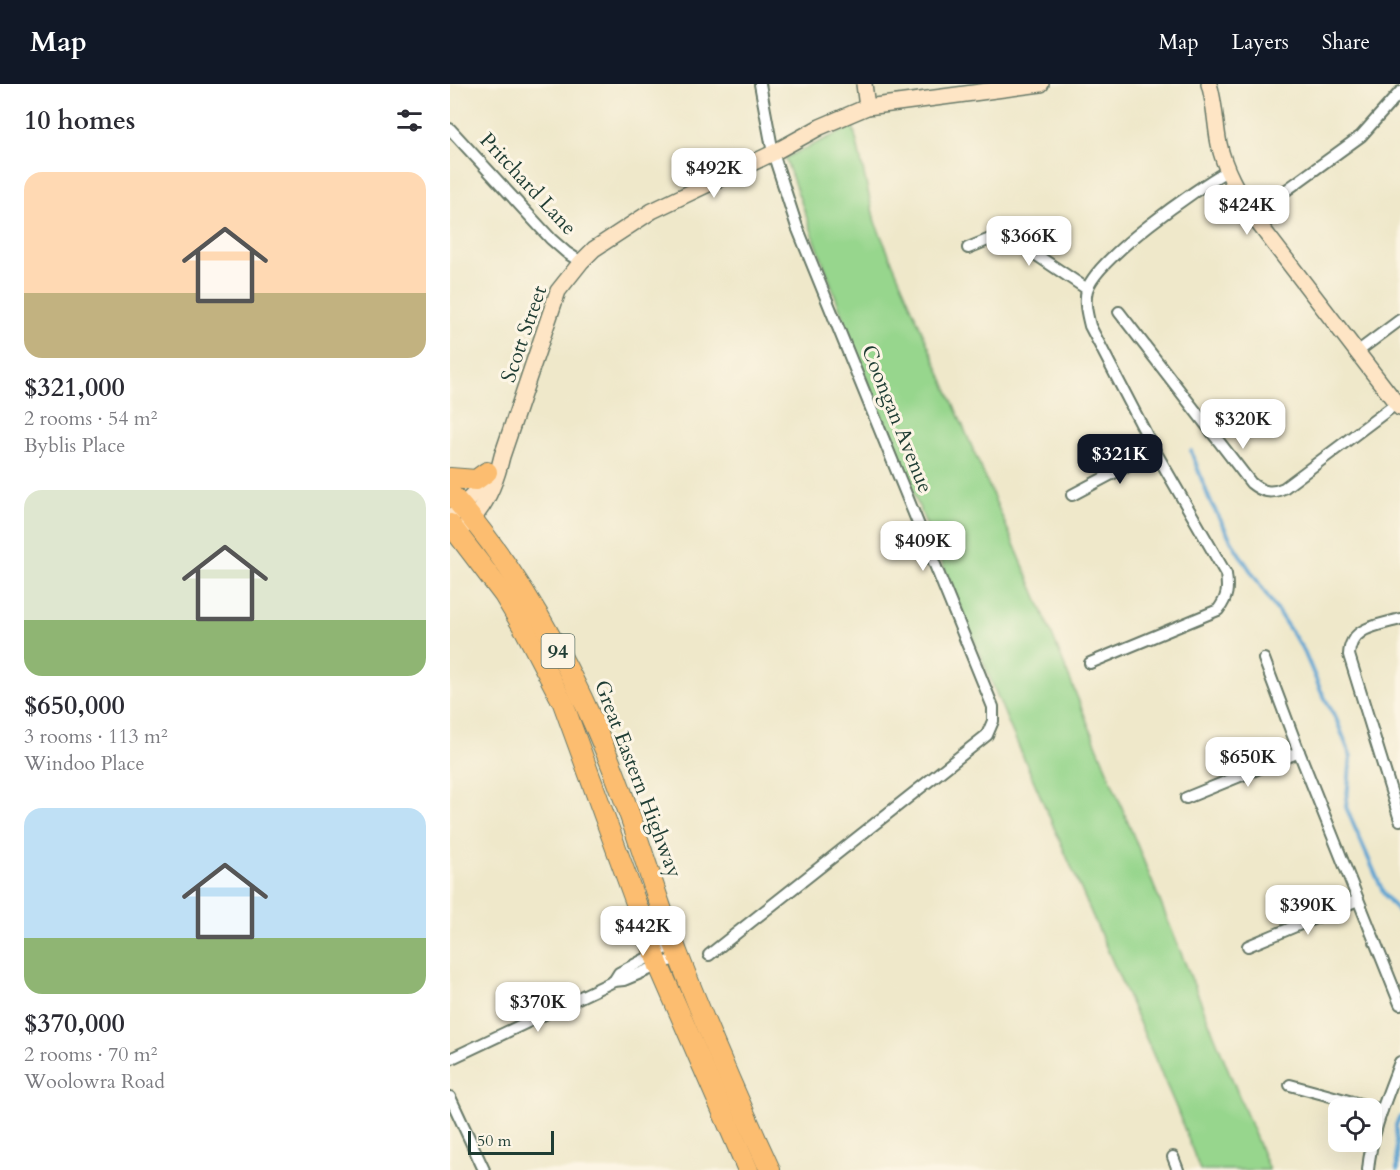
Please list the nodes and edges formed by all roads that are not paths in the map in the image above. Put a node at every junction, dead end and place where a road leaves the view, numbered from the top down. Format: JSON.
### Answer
{"nodes":[{"id":1,"x":760,"y":84,"type":"edge"},
{"id":2,"x":864,"y":84,"type":"edge"},
{"id":3,"x":1041,"y":84,"type":"edge"},
{"id":4,"x":1210,"y":85,"type":"edge"},
{"id":5,"x":1400,"y":92,"type":"edge"},
{"id":6,"x":867,"y":107,"type":"junction"},
{"id":7,"x":450,"y":129,"type":"edge"},
{"id":8,"x":773,"y":153,"type":"junction"},
{"id":9,"x":1227,"y":171,"type":"junction"},
{"id":10,"x":1252,"y":215,"type":"junction"},
{"id":11,"x":968,"y":248,"type":"dead end"},
{"id":12,"x":581,"y":262,"type":"junction"},
{"id":13,"x":1088,"y":289,"type":"junction"},
{"id":14,"x":1119,"y":312,"type":"dead end"},
{"id":15,"x":1400,"y":320,"type":"edge"},
{"id":16,"x":1357,"y":352,"type":"junction"},
{"id":17,"x":1398,"y":406,"type":"edge"},
{"id":18,"x":1155,"y":451,"type":"junction"},
{"id":19,"x":502,"y":456,"type":"junction"},
{"id":20,"x":487,"y":472,"type":"junction"},
{"id":21,"x":450,"y":478,"type":"edge"},
{"id":22,"x":1072,"y":495,"type":"dead end"},
{"id":23,"x":457,"y":516,"type":"edge"},
{"id":24,"x":1400,"y":619,"type":"edge"},
{"id":25,"x":1264,"y":659,"type":"dead end"},
{"id":26,"x":1090,"y":663,"type":"dead end"},
{"id":27,"x":1299,"y":752,"type":"junction"},
{"id":28,"x":1186,"y":798,"type":"dead end"},
{"id":29,"x":1400,"y":820,"type":"edge"},
{"id":30,"x":1358,"y":900,"type":"junction"},
{"id":31,"x":1248,"y":946,"type":"dead end"},
{"id":32,"x":676,"y":951,"type":"junction"},
{"id":33,"x":709,"y":955,"type":"dead end"},
{"id":34,"x":657,"y":960,"type":"junction"},
{"id":35,"x":1400,"y":1004,"type":"edge"},
{"id":36,"x":450,"y":1059,"type":"edge"},
{"id":37,"x":1400,"y":1062,"type":"edge"},
{"id":38,"x":1290,"y":1085,"type":"dead end"},
{"id":39,"x":450,"y":1097,"type":"edge"},
{"id":40,"x":1338,"y":1098,"type":"edge"},
{"id":41,"x":1382,"y":1110,"type":"edge"},
{"id":42,"x":1370,"y":1152,"type":"edge"},
{"id":43,"x":1173,"y":1157,"type":"dead end"},
{"id":44,"x":484,"y":1170,"type":"edge"},
{"id":45,"x":748,"y":1170,"type":"edge"},
{"id":46,"x":770,"y":1170,"type":"edge"},
{"id":47,"x":1178,"y":1170,"type":"edge"},
{"id":48,"x":1368,"y":1170,"type":"edge"}],
"edges":[{"from":1,"to":8,"type":"street","name":"Coongan Avenue"},
{"from":2,"to":6,"type":"main road"},
{"from":3,"to":6,"type":"main road","name":"Scott Street"},
{"from":4,"to":9,"type":"main road"},
{"from":5,"to":10,"type":"street"},
{"from":6,"to":8,"type":"main road","name":"Scott Street"},
{"from":7,"to":12,"type":"street","name":"Pritchard Lane"},
{"from":8,"to":12,"type":"main road","name":"Scott Street"},
{"from":8,"to":33,"type":"street","name":"Coongan Avenue"},
{"from":9,"to":10,"type":"main road"},
{"from":9,"to":13,"type":"street"},
{"from":10,"to":16,"type":"main road"},
{"from":11,"to":13,"type":"street"},
{"from":12,"to":19,"type":"main road","name":"Scott Street"},
{"from":13,"to":18,"type":"street"},
{"from":14,"to":17,"type":"street"},
{"from":15,"to":16,"type":"street"},
{"from":16,"to":17,"type":"main road"},
{"from":18,"to":22,"type":"street"},
{"from":18,"to":26,"type":"street"},
{"from":19,"to":20,"type":"main road","name":"Scott Street"},
{"from":19,"to":23,"type":"main road","name":"Scott Street"},
{"from":20,"to":21,"type":"highway"},
{"from":20,"to":23,"type":"main road","name":"Scott Street"},
{"from":23,"to":32,"type":"highway","name":"Great Eastern Highway","number":"94"},
{"from":23,"to":34,"type":"highway","name":"Great Eastern Highway","number":"94"},
{"from":24,"to":29,"type":"street"},
{"from":25,"to":27,"type":"street"},
{"from":27,"to":28,"type":"street"},
{"from":27,"to":30,"type":"street"},
{"from":30,"to":31,"type":"street"},
{"from":30,"to":35,"type":"street"},
{"from":32,"to":34,"type":"street"},
{"from":32,"to":46,"type":"highway","name":"Great Eastern Highway","number":"94"},
{"from":34,"to":36,"type":"street"},
{"from":34,"to":45,"type":"highway","name":"Great Eastern Highway","number":"94"},
{"from":37,"to":41,"type":"street"},
{"from":38,"to":40,"type":"street"},
{"from":39,"to":44,"type":"street"},
{"from":42,"to":48,"type":"street"},
{"from":43,"to":47,"type":"street"}]}
